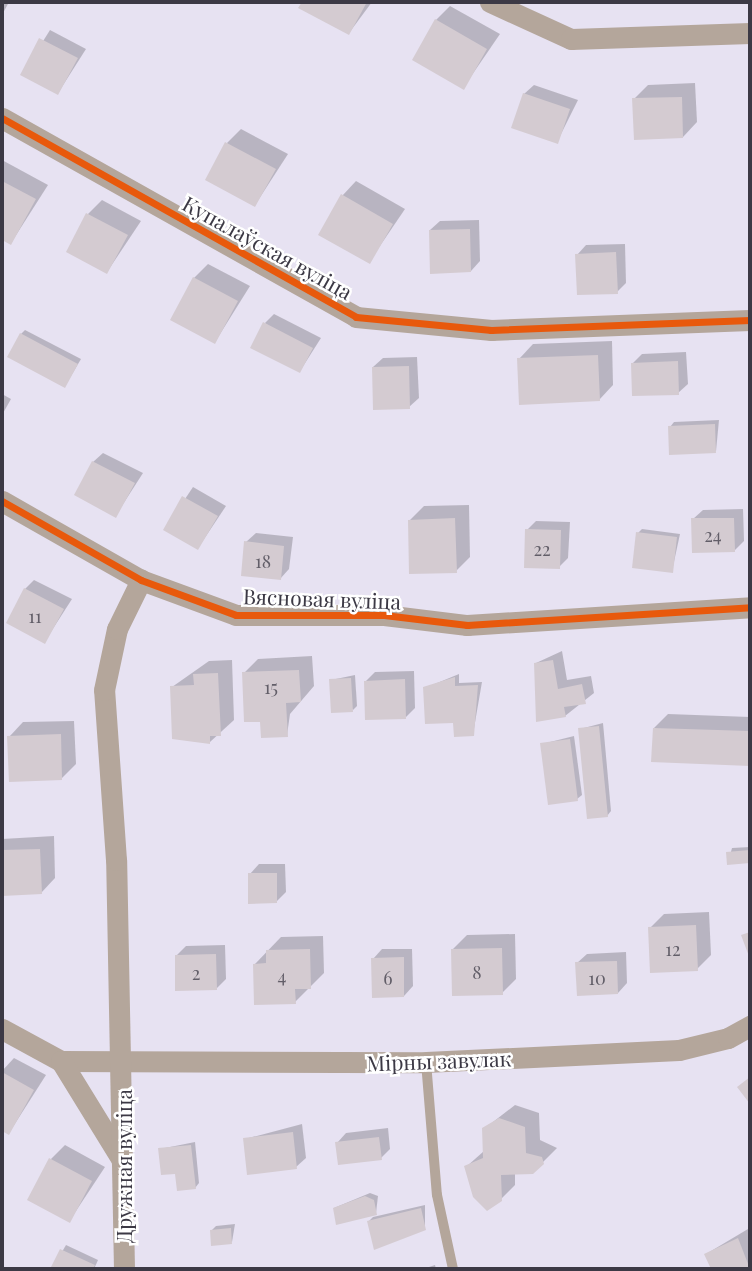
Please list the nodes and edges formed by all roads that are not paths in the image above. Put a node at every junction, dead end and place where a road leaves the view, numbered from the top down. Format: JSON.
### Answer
{"nodes":[{"id":1,"x":490,"y":2,"type":"edge"},
{"id":2,"x":750,"y":33,"type":"edge"},
{"id":3,"x":2,"y":117,"type":"edge"},
{"id":4,"x":750,"y":320,"type":"edge"},
{"id":5,"x":2,"y":501,"type":"edge"},
{"id":6,"x":141,"y":580,"type":"junction"},
{"id":7,"x":750,"y":607,"type":"edge"},
{"id":8,"x":750,"y":1026,"type":"edge"},
{"id":9,"x":2,"y":1029,"type":"edge"},
{"id":10,"x":61,"y":1061,"type":"junction"},
{"id":11,"x":123,"y":1062,"type":"junction"},
{"id":12,"x":426,"y":1062,"type":"junction"},
{"id":13,"x":122,"y":1160,"type":"junction"},
{"id":14,"x":124,"y":1269,"type":"edge"},
{"id":15,"x":453,"y":1269,"type":"edge"}],
"edges":[{"from":1,"to":2,"type":"street"},
{"from":3,"to":4,"type":"street","name":"Купалаўская вуліца"},
{"from":5,"to":6,"type":"street","name":"Вясновая вуліца"},
{"from":6,"to":7,"type":"street","name":"Вясновая вуліца"},
{"from":6,"to":11,"type":"street"},
{"from":8,"to":12,"type":"street","name":"Мірны завулак"},
{"from":9,"to":10,"type":"street"},
{"from":10,"to":11,"type":"street","name":"Мірны завулак"},
{"from":10,"to":13,"type":"street"},
{"from":11,"to":12,"type":"street","name":"Мірны завулак"},
{"from":11,"to":13,"type":"street","name":"Дружная вуліца"},
{"from":12,"to":15,"type":"lane"},
{"from":13,"to":14,"type":"street","name":"Дружная вуліца"}]}
